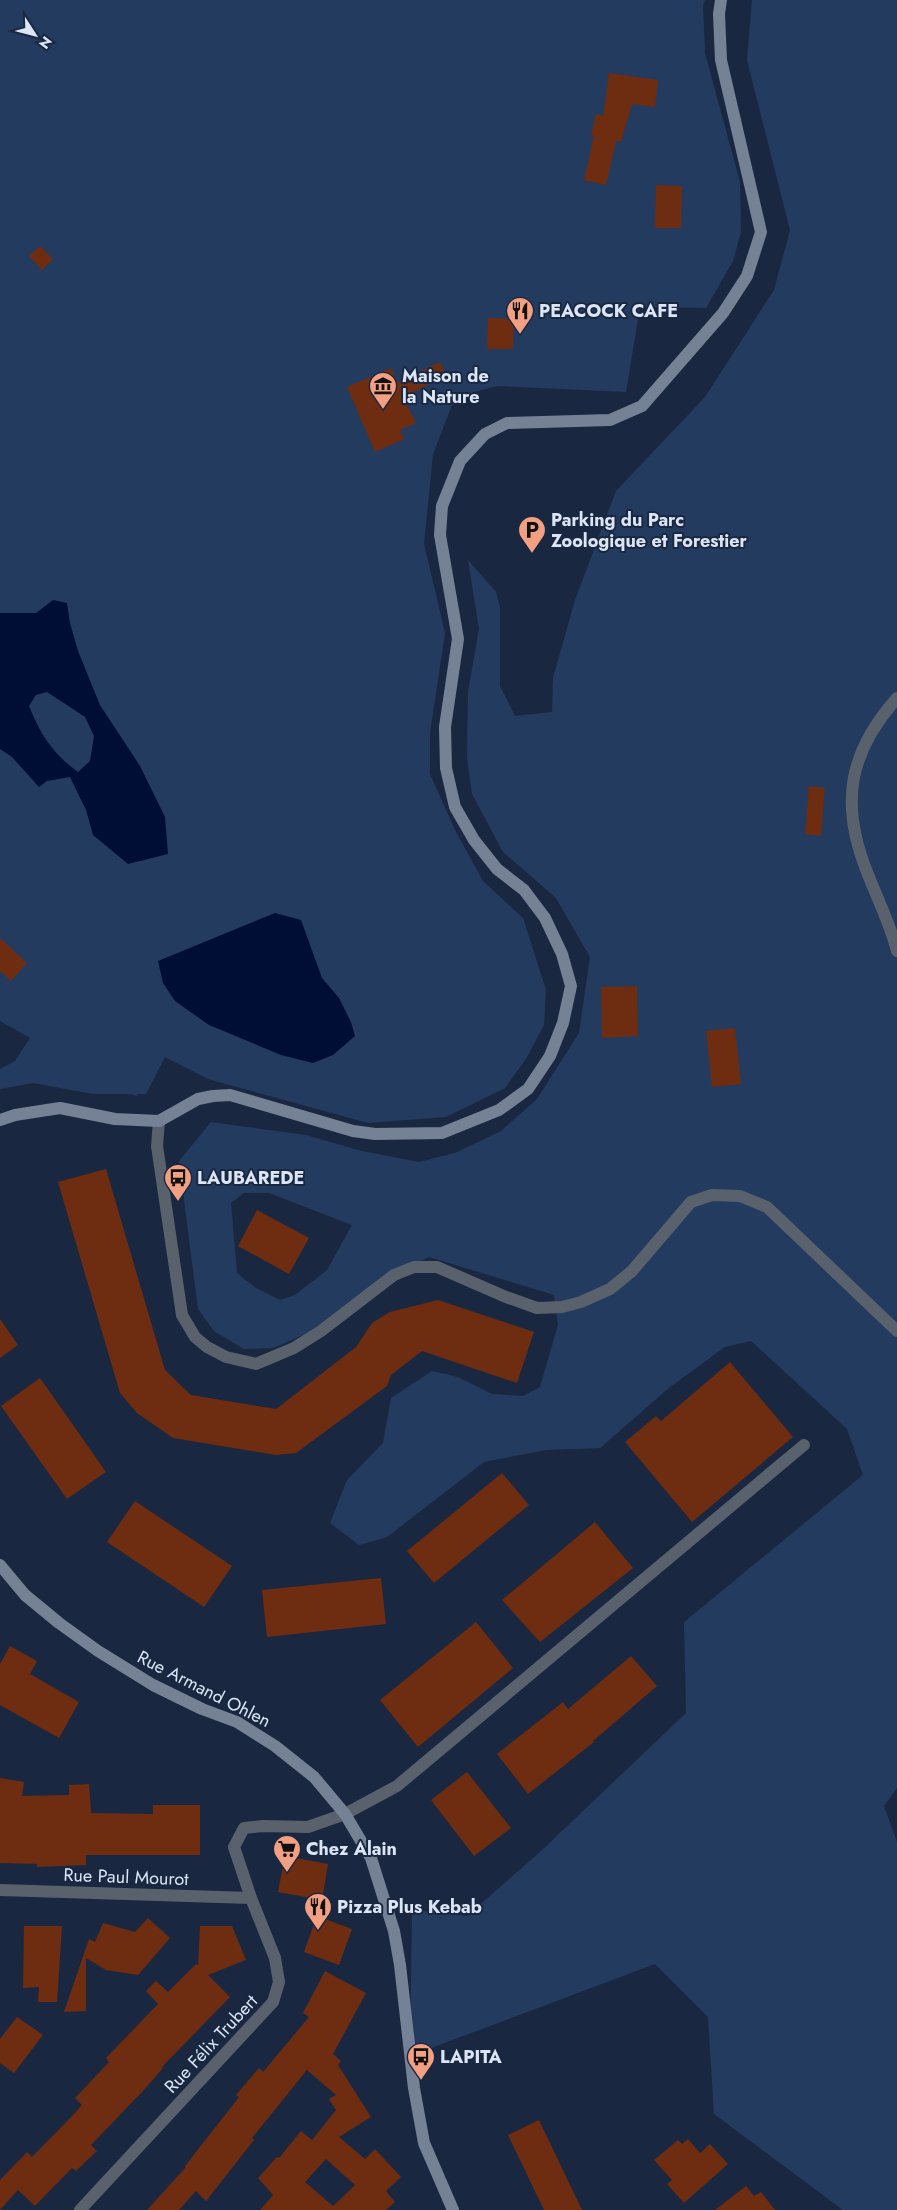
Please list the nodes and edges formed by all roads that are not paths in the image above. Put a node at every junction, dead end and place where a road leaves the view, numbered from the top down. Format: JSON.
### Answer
{"nodes":[{"id":1,"x":721,"y":0,"type":"edge"},
{"id":2,"x":897,"y":698,"type":"edge"},
{"id":3,"x":897,"y":951,"type":"edge"},
{"id":4,"x":0,"y":1120,"type":"edge"},
{"id":5,"x":159,"y":1121,"type":"junction"},
{"id":6,"x":897,"y":1331,"type":"edge"},
{"id":7,"x":804,"y":1445,"type":"dead end"},
{"id":8,"x":0,"y":1565,"type":"edge"},
{"id":9,"x":345,"y":1814,"type":"junction"},
{"id":10,"x":0,"y":1890,"type":"edge"},
{"id":11,"x":251,"y":1898,"type":"junction"},
{"id":12,"x":80,"y":2210,"type":"edge"},
{"id":13,"x":453,"y":2210,"type":"edge"}],
"edges":[{"from":1,"to":5,"type":"main road"},
{"from":2,"to":3,"type":"street"},
{"from":4,"to":5,"type":"main road"},
{"from":5,"to":6,"type":"street"},
{"from":7,"to":9,"type":"street"},
{"from":8,"to":9,"type":"main road","name":"Rue Armand Ohlen"},
{"from":9,"to":11,"type":"street","name":"Rue Félix Trubert"},
{"from":9,"to":13,"type":"main road","name":"Rue Armand Ohlen"},
{"from":10,"to":11,"type":"street","name":"Rue Paul Mourot"},
{"from":11,"to":12,"type":"street","name":"Rue Félix Trubert"}]}
